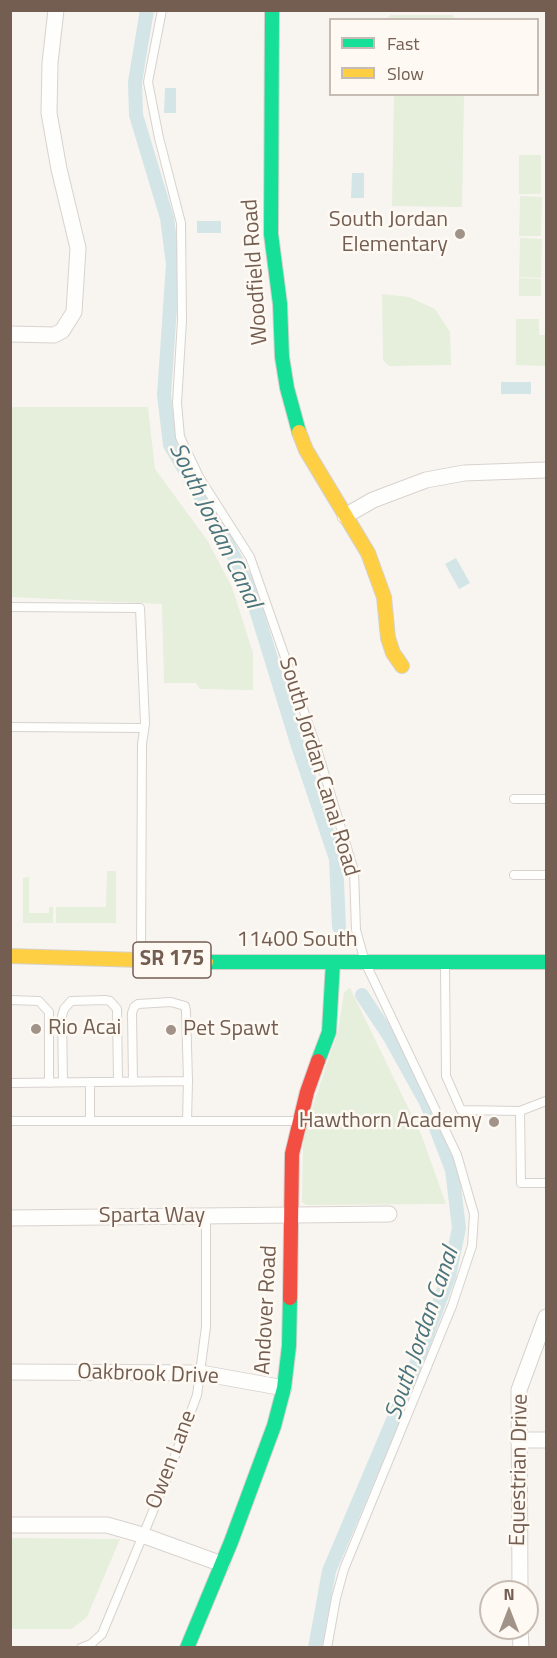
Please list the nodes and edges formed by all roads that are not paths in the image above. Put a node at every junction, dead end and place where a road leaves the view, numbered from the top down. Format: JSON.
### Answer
{"nodes":[{"id":1,"x":56,"y":10,"type":"edge"},
{"id":2,"x":162,"y":10,"type":"edge"},
{"id":3,"x":272,"y":10,"type":"edge"},
{"id":4,"x":10,"y":334,"type":"edge"},
{"id":5,"x":546,"y":470,"type":"edge"},
{"id":6,"x":345,"y":516,"type":"junction"},
{"id":7,"x":10,"y":607,"type":"edge"},
{"id":8,"x":402,"y":666,"type":"dead end"},
{"id":9,"x":10,"y":727,"type":"edge"},
{"id":10,"x":144,"y":728,"type":"junction"},
{"id":11,"x":514,"y":799,"type":"dead end"},
{"id":12,"x":546,"y":799,"type":"edge"},
{"id":13,"x":514,"y":875,"type":"dead end"},
{"id":14,"x":546,"y":875,"type":"edge"},
{"id":15,"x":10,"y":956,"type":"edge"},
{"id":16,"x":141,"y":958,"type":"junction"},
{"id":17,"x":333,"y":962,"type":"junction"},
{"id":18,"x":365,"y":962,"type":"junction"},
{"id":19,"x":546,"y":962,"type":"edge"},
{"id":20,"x":445,"y":963,"type":"junction"},
{"id":21,"x":10,"y":1000,"type":"edge"},
{"id":22,"x":188,"y":1081,"type":"junction"},
{"id":23,"x":63,"y":1082,"type":"junction"},
{"id":24,"x":90,"y":1082,"type":"junction"},
{"id":25,"x":118,"y":1082,"type":"junction"},
{"id":26,"x":133,"y":1082,"type":"junction"},
{"id":27,"x":10,"y":1083,"type":"edge"},
{"id":28,"x":49,"y":1083,"type":"junction"},
{"id":29,"x":546,"y":1101,"type":"edge"},
{"id":30,"x":520,"y":1111,"type":"junction"},
{"id":31,"x":10,"y":1121,"type":"edge"},
{"id":32,"x":90,"y":1121,"type":"junction"},
{"id":33,"x":187,"y":1121,"type":"junction"},
{"id":34,"x":299,"y":1121,"type":"junction"},
{"id":35,"x":546,"y":1183,"type":"edge"},
{"id":36,"x":389,"y":1214,"type":"dead end"},
{"id":37,"x":293,"y":1215,"type":"junction"},
{"id":38,"x":206,"y":1217,"type":"junction"},
{"id":39,"x":10,"y":1218,"type":"edge"},
{"id":40,"x":546,"y":1317,"type":"edge"},
{"id":41,"x":10,"y":1372,"type":"edge"},
{"id":42,"x":201,"y":1373,"type":"junction"},
{"id":43,"x":284,"y":1388,"type":"junction"},
{"id":44,"x":519,"y":1440,"type":"junction"},
{"id":45,"x":546,"y":1440,"type":"edge"},
{"id":46,"x":10,"y":1525,"type":"edge"},
{"id":47,"x":142,"y":1535,"type":"junction"},
{"id":48,"x":222,"y":1564,"type":"junction"},
{"id":49,"x":520,"y":1580,"type":"edge"},
{"id":50,"x":81,"y":1647,"type":"edge"},
{"id":51,"x":187,"y":1647,"type":"edge"},
{"id":52,"x":327,"y":1647,"type":"edge"}],
"edges":[{"from":1,"to":4,"type":"street"},
{"from":2,"to":18,"type":"lane","name":"South Jordan Canal Road"},
{"from":3,"to":6,"type":"street","name":"Woodfield Road"},
{"from":5,"to":6,"type":"street"},
{"from":6,"to":8,"type":"street","name":"Woodfield Road"},
{"from":7,"to":10,"type":"lane"},
{"from":9,"to":10,"type":"lane"},
{"from":10,"to":16,"type":"lane"},
{"from":11,"to":12,"type":"lane"},
{"from":13,"to":14,"type":"lane"},
{"from":15,"to":16,"type":"street","name":"11400 South","number":"SR 175"},
{"from":16,"to":17,"type":"street","name":"11400 South","number":"SR 175"},
{"from":17,"to":18,"type":"street","name":"11400 South","number":"SR 175"},
{"from":17,"to":34,"type":"street","name":"Andover Road"},
{"from":18,"to":20,"type":"street","name":"11400 South","number":"SR 175"},
{"from":18,"to":52,"type":"lane","name":"South Jordan Canal Road"},
{"from":19,"to":20,"type":"street","name":"11400 South","number":"SR 175"},
{"from":20,"to":30,"type":"lane"},
{"from":21,"to":28,"type":"lane"},
{"from":22,"to":26,"type":"lane"},
{"from":22,"to":26,"type":"lane"},
{"from":22,"to":33,"type":"lane"},
{"from":23,"to":24,"type":"lane"},
{"from":23,"to":25,"type":"lane"},
{"from":23,"to":28,"type":"lane"},
{"from":24,"to":25,"type":"lane"},
{"from":24,"to":32,"type":"lane"},
{"from":25,"to":26,"type":"lane"},
{"from":27,"to":28,"type":"lane"},
{"from":29,"to":30,"type":"lane"},
{"from":30,"to":35,"type":"lane"},
{"from":31,"to":32,"type":"lane"},
{"from":32,"to":33,"type":"lane"},
{"from":33,"to":34,"type":"lane"},
{"from":34,"to":37,"type":"street","name":"Andover Road"},
{"from":36,"to":37,"type":"street","name":"Sparta Way"},
{"from":37,"to":38,"type":"street","name":"Sparta Way"},
{"from":37,"to":43,"type":"street","name":"Andover Road"},
{"from":38,"to":39,"type":"street","name":"Sparta Way"},
{"from":38,"to":42,"type":"lane","name":"Owen Lane"},
{"from":40,"to":44,"type":"street","name":"Equestrian Drive"},
{"from":41,"to":42,"type":"street","name":"Oakbrook Drive"},
{"from":42,"to":43,"type":"street","name":"Oakbrook Drive"},
{"from":42,"to":47,"type":"lane","name":"Owen Lane"},
{"from":43,"to":48,"type":"street","name":"Andover Road"},
{"from":44,"to":45,"type":"street"},
{"from":44,"to":49,"type":"street","name":"Equestrian Drive"},
{"from":46,"to":47,"type":"street"},
{"from":47,"to":48,"type":"street"},
{"from":47,"to":50,"type":"lane","name":"Owen Lane"},
{"from":48,"to":51,"type":"street","name":"Andover Road"}]}
